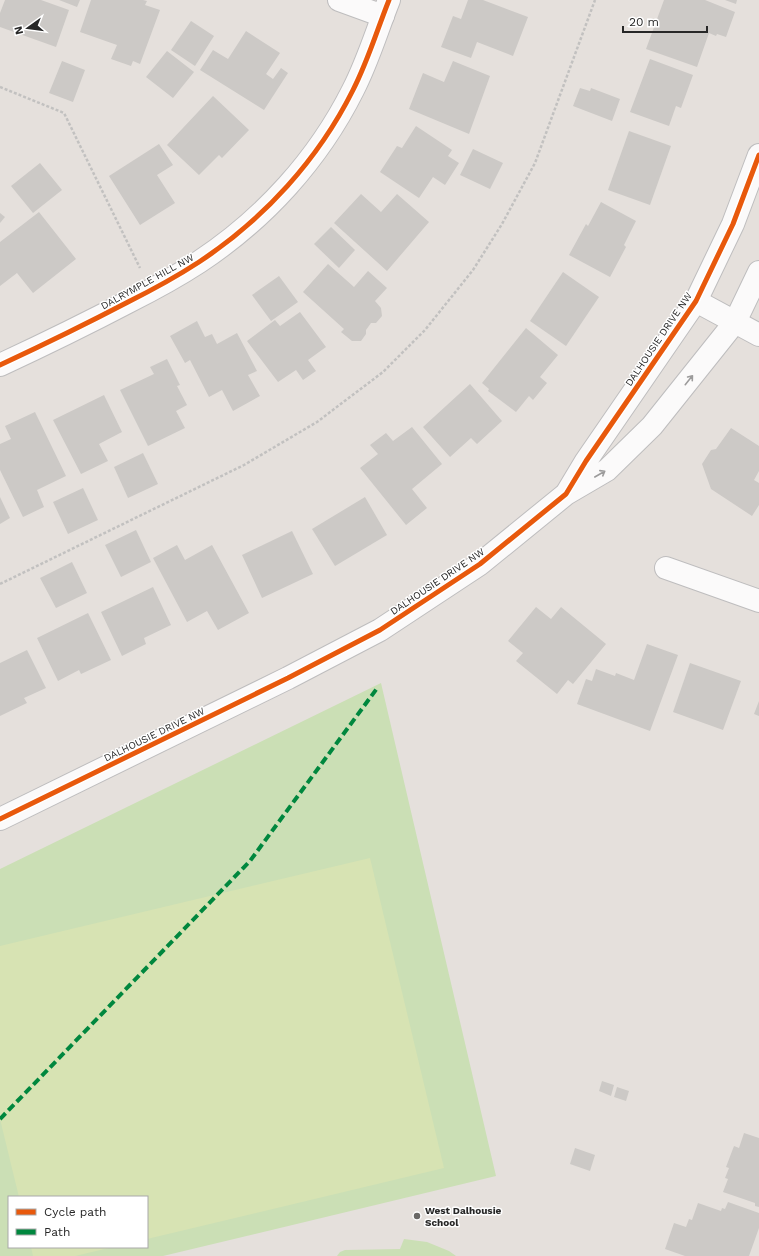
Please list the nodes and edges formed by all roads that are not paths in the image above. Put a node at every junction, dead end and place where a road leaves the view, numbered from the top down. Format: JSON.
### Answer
{"nodes":[{"id":1,"x":340,"y":0,"type":"edge"},
{"id":2,"x":386,"y":8,"type":"edge"},
{"id":3,"x":759,"y":155,"type":"edge"},
{"id":4,"x":759,"y":272,"type":"edge"},
{"id":5,"x":696,"y":301,"type":"junction"},
{"id":6,"x":735,"y":322,"type":"junction"},
{"id":7,"x":759,"y":335,"type":"edge"},
{"id":8,"x":0,"y":365,"type":"edge"},
{"id":9,"x":566,"y":494,"type":"junction"},
{"id":10,"x":666,"y":568,"type":"dead end"},
{"id":11,"x":759,"y":601,"type":"edge"},
{"id":12,"x":0,"y":819,"type":"edge"}],
"edges":[{"from":1,"to":2,"type":"street"},
{"from":2,"to":8,"type":"street","name":"DALRYMPLE HILL NW"},
{"from":3,"to":5,"type":"street","name":"DALHOUSIE DRIVE NW"},
{"from":4,"to":6,"type":"street","name":"DALHOUSIE DRIVE NW"},
{"from":5,"to":6,"type":"street"},
{"from":5,"to":9,"type":"street","name":"DALHOUSIE DRIVE NW"},
{"from":6,"to":7,"type":"street"},
{"from":9,"to":6,"type":"street","name":"DALHOUSIE DRIVE NW","one_way":true},
{"from":9,"to":12,"type":"street","name":"DALHOUSIE DRIVE NW"},
{"from":10,"to":11,"type":"street"}]}
